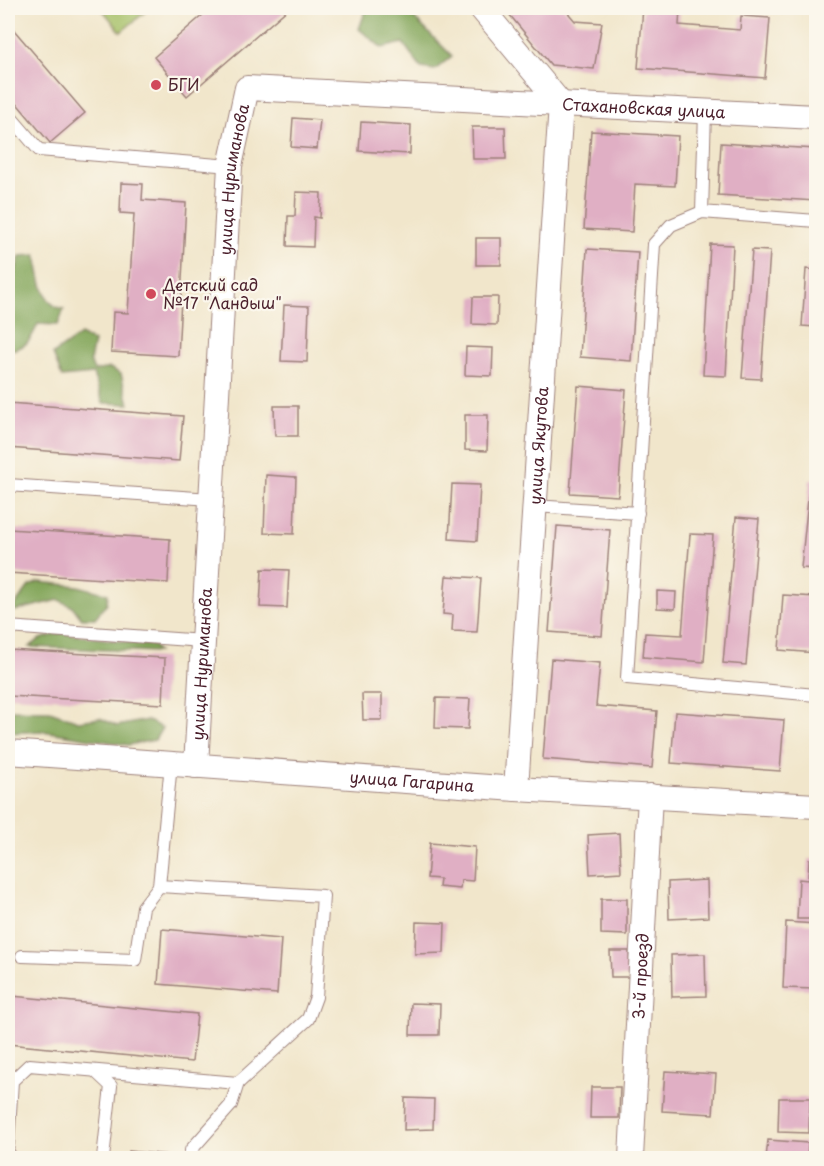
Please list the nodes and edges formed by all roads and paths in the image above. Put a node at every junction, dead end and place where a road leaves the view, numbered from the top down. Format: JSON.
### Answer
{"nodes":[{"id":1,"x":481,"y":8,"type":"edge"},
{"id":2,"x":561,"y":104,"type":"junction"},
{"id":3,"x":705,"y":111,"type":"junction"},
{"id":4,"x":8,"y":114,"type":"edge"},
{"id":5,"x":816,"y":117,"type":"edge"},
{"id":6,"x":230,"y":166,"type":"junction"},
{"id":7,"x":702,"y":212,"type":"junction"},
{"id":8,"x":816,"y":221,"type":"edge"},
{"id":9,"x":8,"y":485,"type":"edge"},
{"id":10,"x":211,"y":499,"type":"junction"},
{"id":11,"x":535,"y":506,"type":"junction"},
{"id":12,"x":638,"y":513,"type":"junction"},
{"id":13,"x":8,"y":627,"type":"edge"},
{"id":14,"x":203,"y":641,"type":"junction"},
{"id":15,"x":816,"y":695,"type":"edge"},
{"id":16,"x":8,"y":752,"type":"edge"},
{"id":17,"x":171,"y":764,"type":"junction"},
{"id":18,"x":196,"y":766,"type":"junction"},
{"id":19,"x":516,"y":789,"type":"junction"},
{"id":20,"x":650,"y":796,"type":"junction"},
{"id":21,"x":816,"y":806,"type":"edge"},
{"id":22,"x":159,"y":886,"type":"junction"},
{"id":23,"x":22,"y":956,"type":"dead end"},
{"id":24,"x":95,"y":1071,"type":"junction"},
{"id":25,"x":238,"y":1083,"type":"junction"},
{"id":26,"x":8,"y":1145,"type":"edge"},
{"id":27,"x":8,"y":1152,"type":"edge"},
{"id":28,"x":11,"y":1158,"type":"edge"},
{"id":29,"x":103,"y":1158,"type":"edge"},
{"id":30,"x":191,"y":1158,"type":"edge"},
{"id":31,"x":631,"y":1158,"type":"edge"}],
"edges":[{"from":1,"to":2,"type":"street","name":"Стахановская улица"},
{"from":2,"to":3,"type":"street","name":"Стахановская улица"},
{"from":2,"to":6,"type":"street","name":"улица Нуриманова"},
{"from":2,"to":11,"type":"street","name":"улица Якутова"},
{"from":3,"to":5,"type":"street","name":"Стахановская улица"},
{"from":3,"to":7,"type":"lane"},
{"from":4,"to":6,"type":"lane"},
{"from":6,"to":10,"type":"street","name":"улица Нуриманова"},
{"from":7,"to":8,"type":"lane"},
{"from":7,"to":12,"type":"lane"},
{"from":9,"to":10,"type":"lane"},
{"from":10,"to":14,"type":"street","name":"улица Нуриманова"},
{"from":11,"to":12,"type":"lane"},
{"from":11,"to":19,"type":"street","name":"улица Якутова"},
{"from":12,"to":15,"type":"lane"},
{"from":13,"to":14,"type":"lane"},
{"from":14,"to":18,"type":"street","name":"улица Нуриманова"},
{"from":16,"to":17,"type":"street","name":"улица Гагарина"},
{"from":17,"to":18,"type":"street","name":"улица Гагарина"},
{"from":17,"to":22,"type":"lane"},
{"from":18,"to":19,"type":"street","name":"улица Гагарина"},
{"from":19,"to":20,"type":"street","name":"улица Гагарина"},
{"from":20,"to":21,"type":"street","name":"улица Гагарина"},
{"from":20,"to":31,"type":"street","name":"3-й проезд"},
{"from":22,"to":23,"type":"lane"},
{"from":22,"to":25,"type":"lane"},
{"from":24,"to":25,"type":"lane"},
{"from":24,"to":26,"type":"lane"},
{"from":24,"to":29,"type":"lane"},
{"from":25,"to":30,"type":"lane"},
{"from":27,"to":28,"type":"lane"}]}
